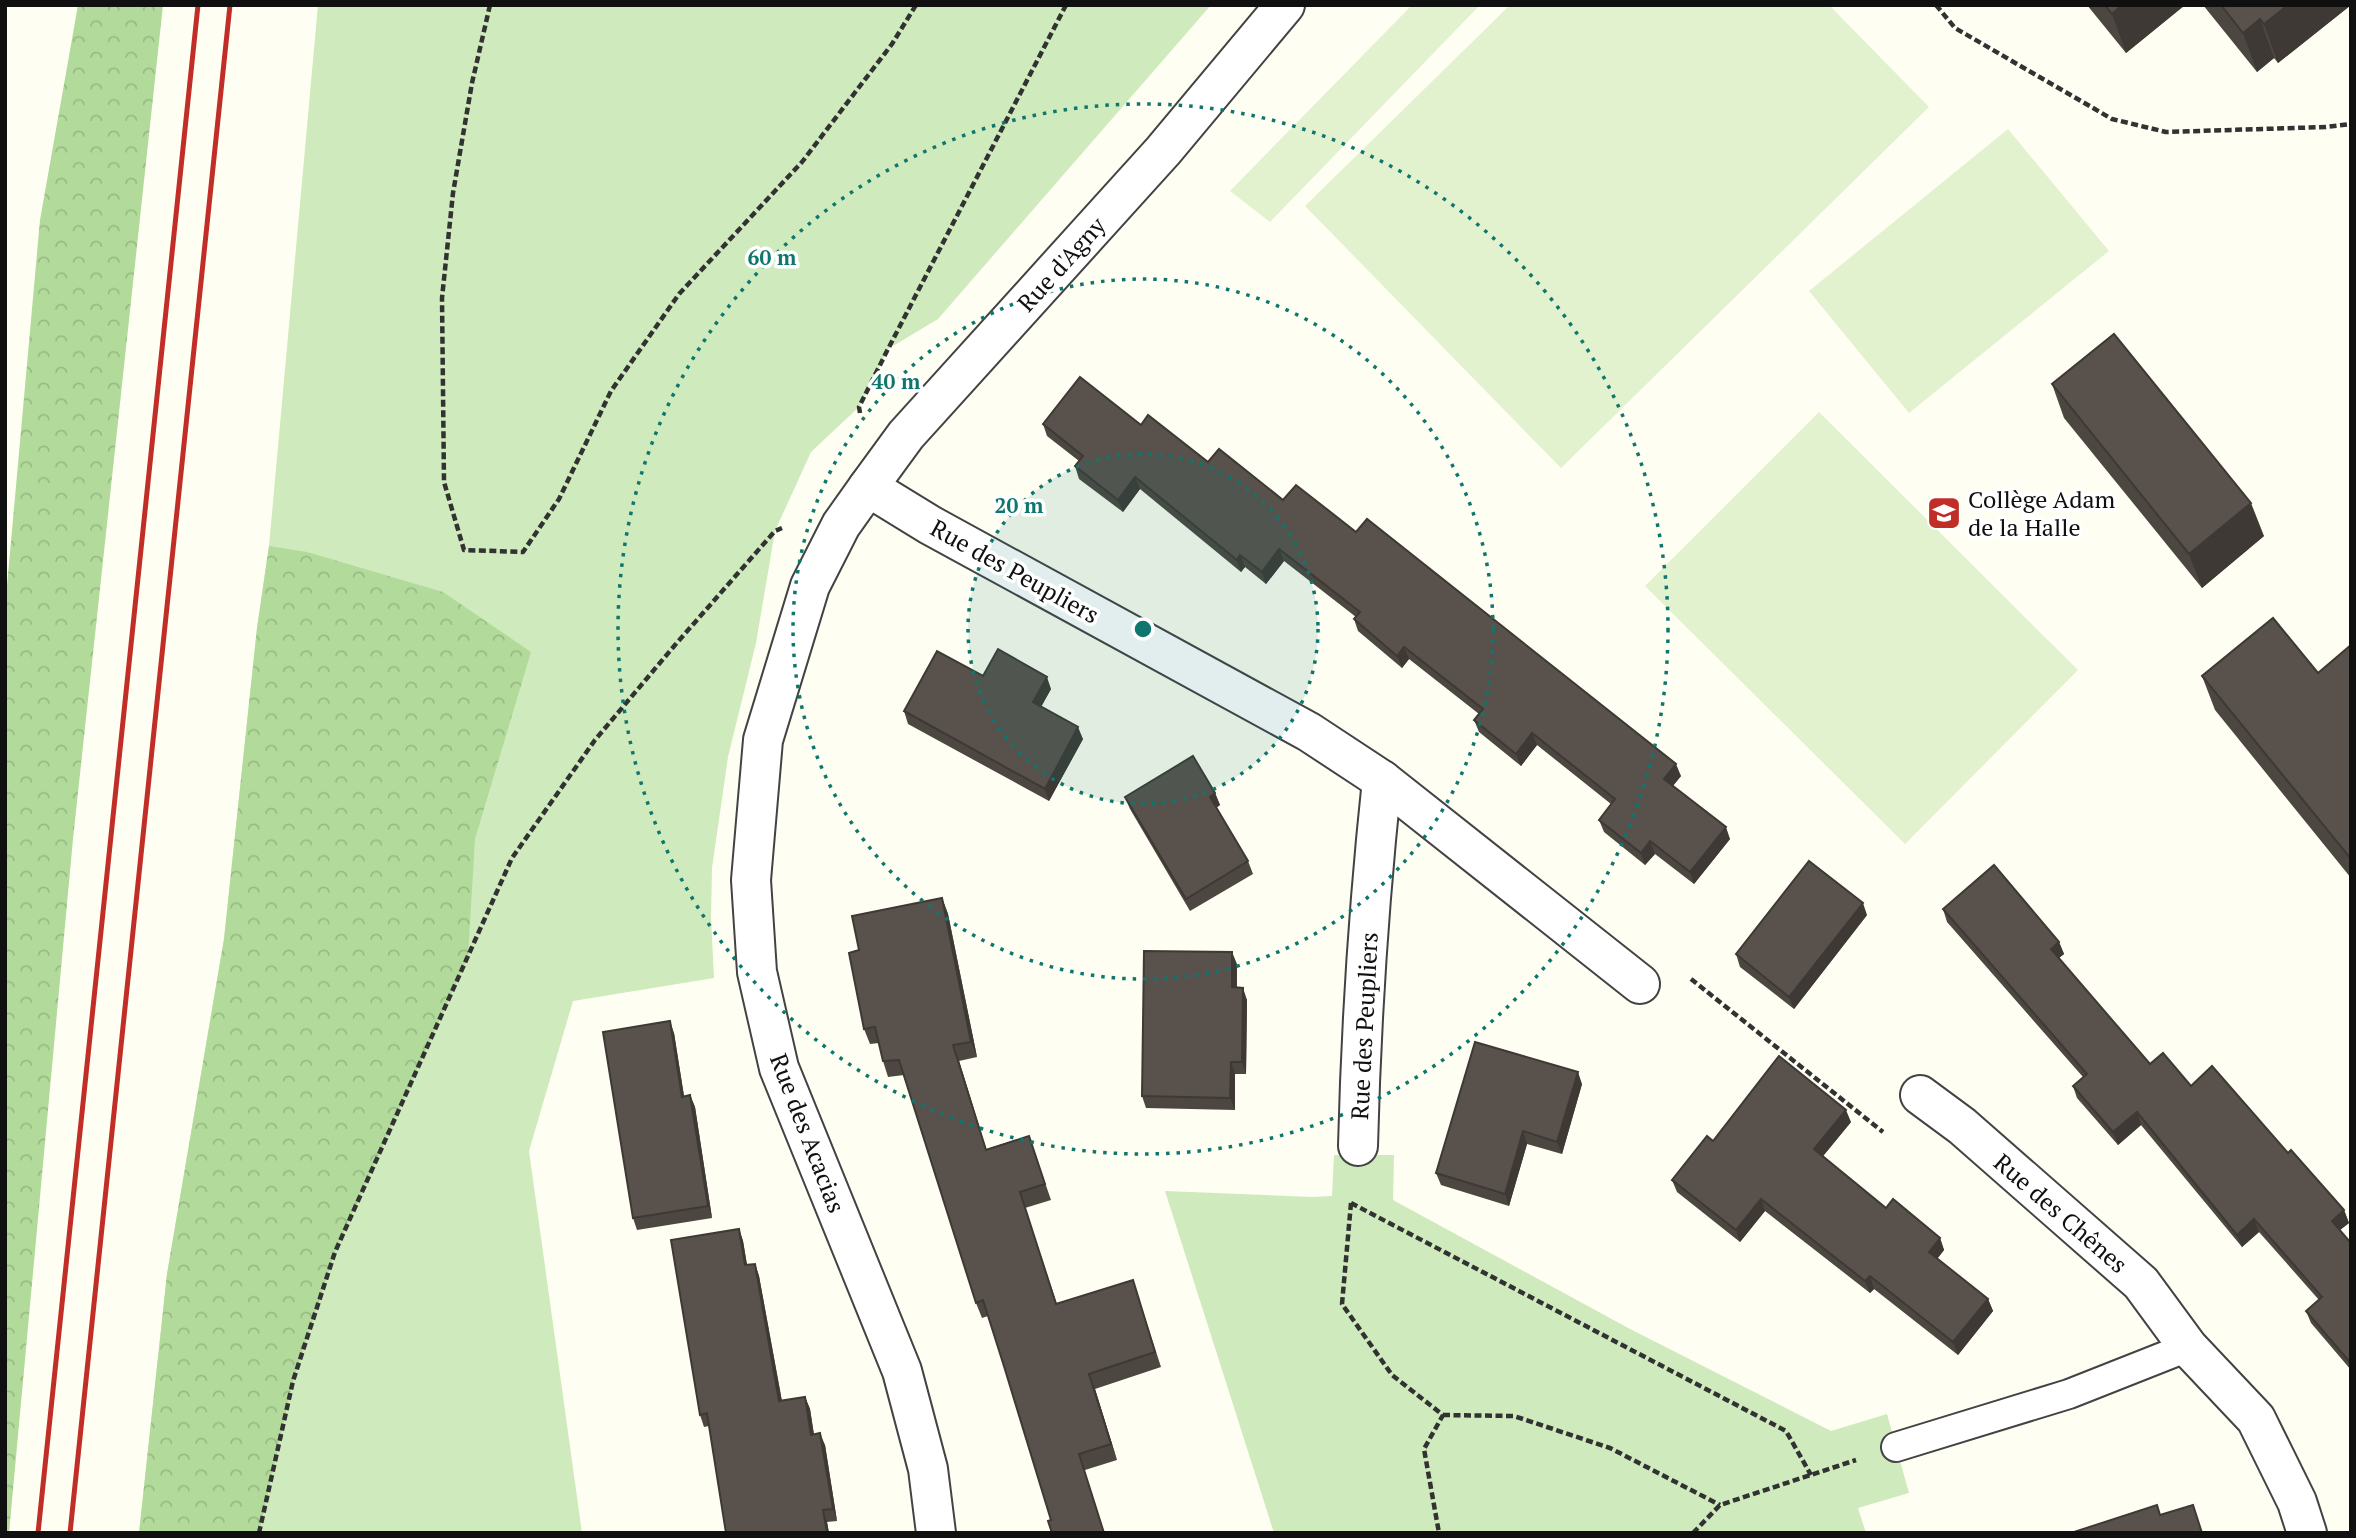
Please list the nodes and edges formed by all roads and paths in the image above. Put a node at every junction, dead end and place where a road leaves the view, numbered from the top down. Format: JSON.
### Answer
{"nodes":[{"id":1,"x":490,"y":5,"type":"edge"},
{"id":2,"x":916,"y":5,"type":"edge"},
{"id":3,"x":1066,"y":5,"type":"edge"},
{"id":4,"x":1285,"y":5,"type":"edge"},
{"id":5,"x":1936,"y":5,"type":"edge"},
{"id":6,"x":2351,"y":124,"type":"edge"},
{"id":7,"x":868,"y":487,"type":"junction"},
{"id":8,"x":841,"y":525,"type":"joint"},
{"id":9,"x":787,"y":526,"type":"dead end"},
{"id":10,"x":1382,"y":780,"type":"junction"},
{"id":11,"x":1640,"y":984,"type":"joint"},
{"id":12,"x":1920,"y":1095,"type":"joint"},
{"id":13,"x":1358,"y":1146,"type":"joint"},
{"id":14,"x":1351,"y":1203,"type":"junction"},
{"id":15,"x":2188,"y":1347,"type":"junction"},
{"id":16,"x":1443,"y":1415,"type":"junction"},
{"id":17,"x":1896,"y":1447,"type":"joint"},
{"id":18,"x":1811,"y":1475,"type":"junction"},
{"id":19,"x":1720,"y":1505,"type":"junction"},
{"id":20,"x":259,"y":1533,"type":"edge"},
{"id":21,"x":936,"y":1533,"type":"edge"},
{"id":22,"x":1439,"y":1533,"type":"edge"},
{"id":23,"x":1693,"y":1533,"type":"edge"},
{"id":24,"x":2307,"y":1533,"type":"edge"}],
"edges":[{"from":1,"to":2,"type":"path"},
{"from":3,"to":7,"type":"path"},
{"from":4,"to":7,"type":"street","name":"Rue d'Agny"},
{"from":5,"to":6,"type":"path"},
{"from":7,"to":8,"type":"street","name":"Rue d'Agny"},
{"from":7,"to":10,"type":"street","name":"Rue des Peupliers"},
{"from":8,"to":21,"type":"street","name":"Rue des Acacias"},
{"from":9,"to":20,"type":"path"},
{"from":10,"to":11,"type":"street","name":"Rue des Peupliers"},
{"from":10,"to":13,"type":"street","name":"Rue des Peupliers"},
{"from":11,"to":12,"type":"path"},
{"from":12,"to":15,"type":"street","name":"Rue des Chênes"},
{"from":13,"to":14,"type":"path"},
{"from":14,"to":16,"type":"path"},
{"from":14,"to":18,"type":"path"},
{"from":15,"to":17,"type":"lane"},
{"from":15,"to":24,"type":"street","name":"Rue des Chênes"},
{"from":16,"to":19,"type":"path"},
{"from":16,"to":22,"type":"path"},
{"from":17,"to":18,"type":"path"},
{"from":18,"to":19,"type":"path"},
{"from":19,"to":23,"type":"path"}]}
